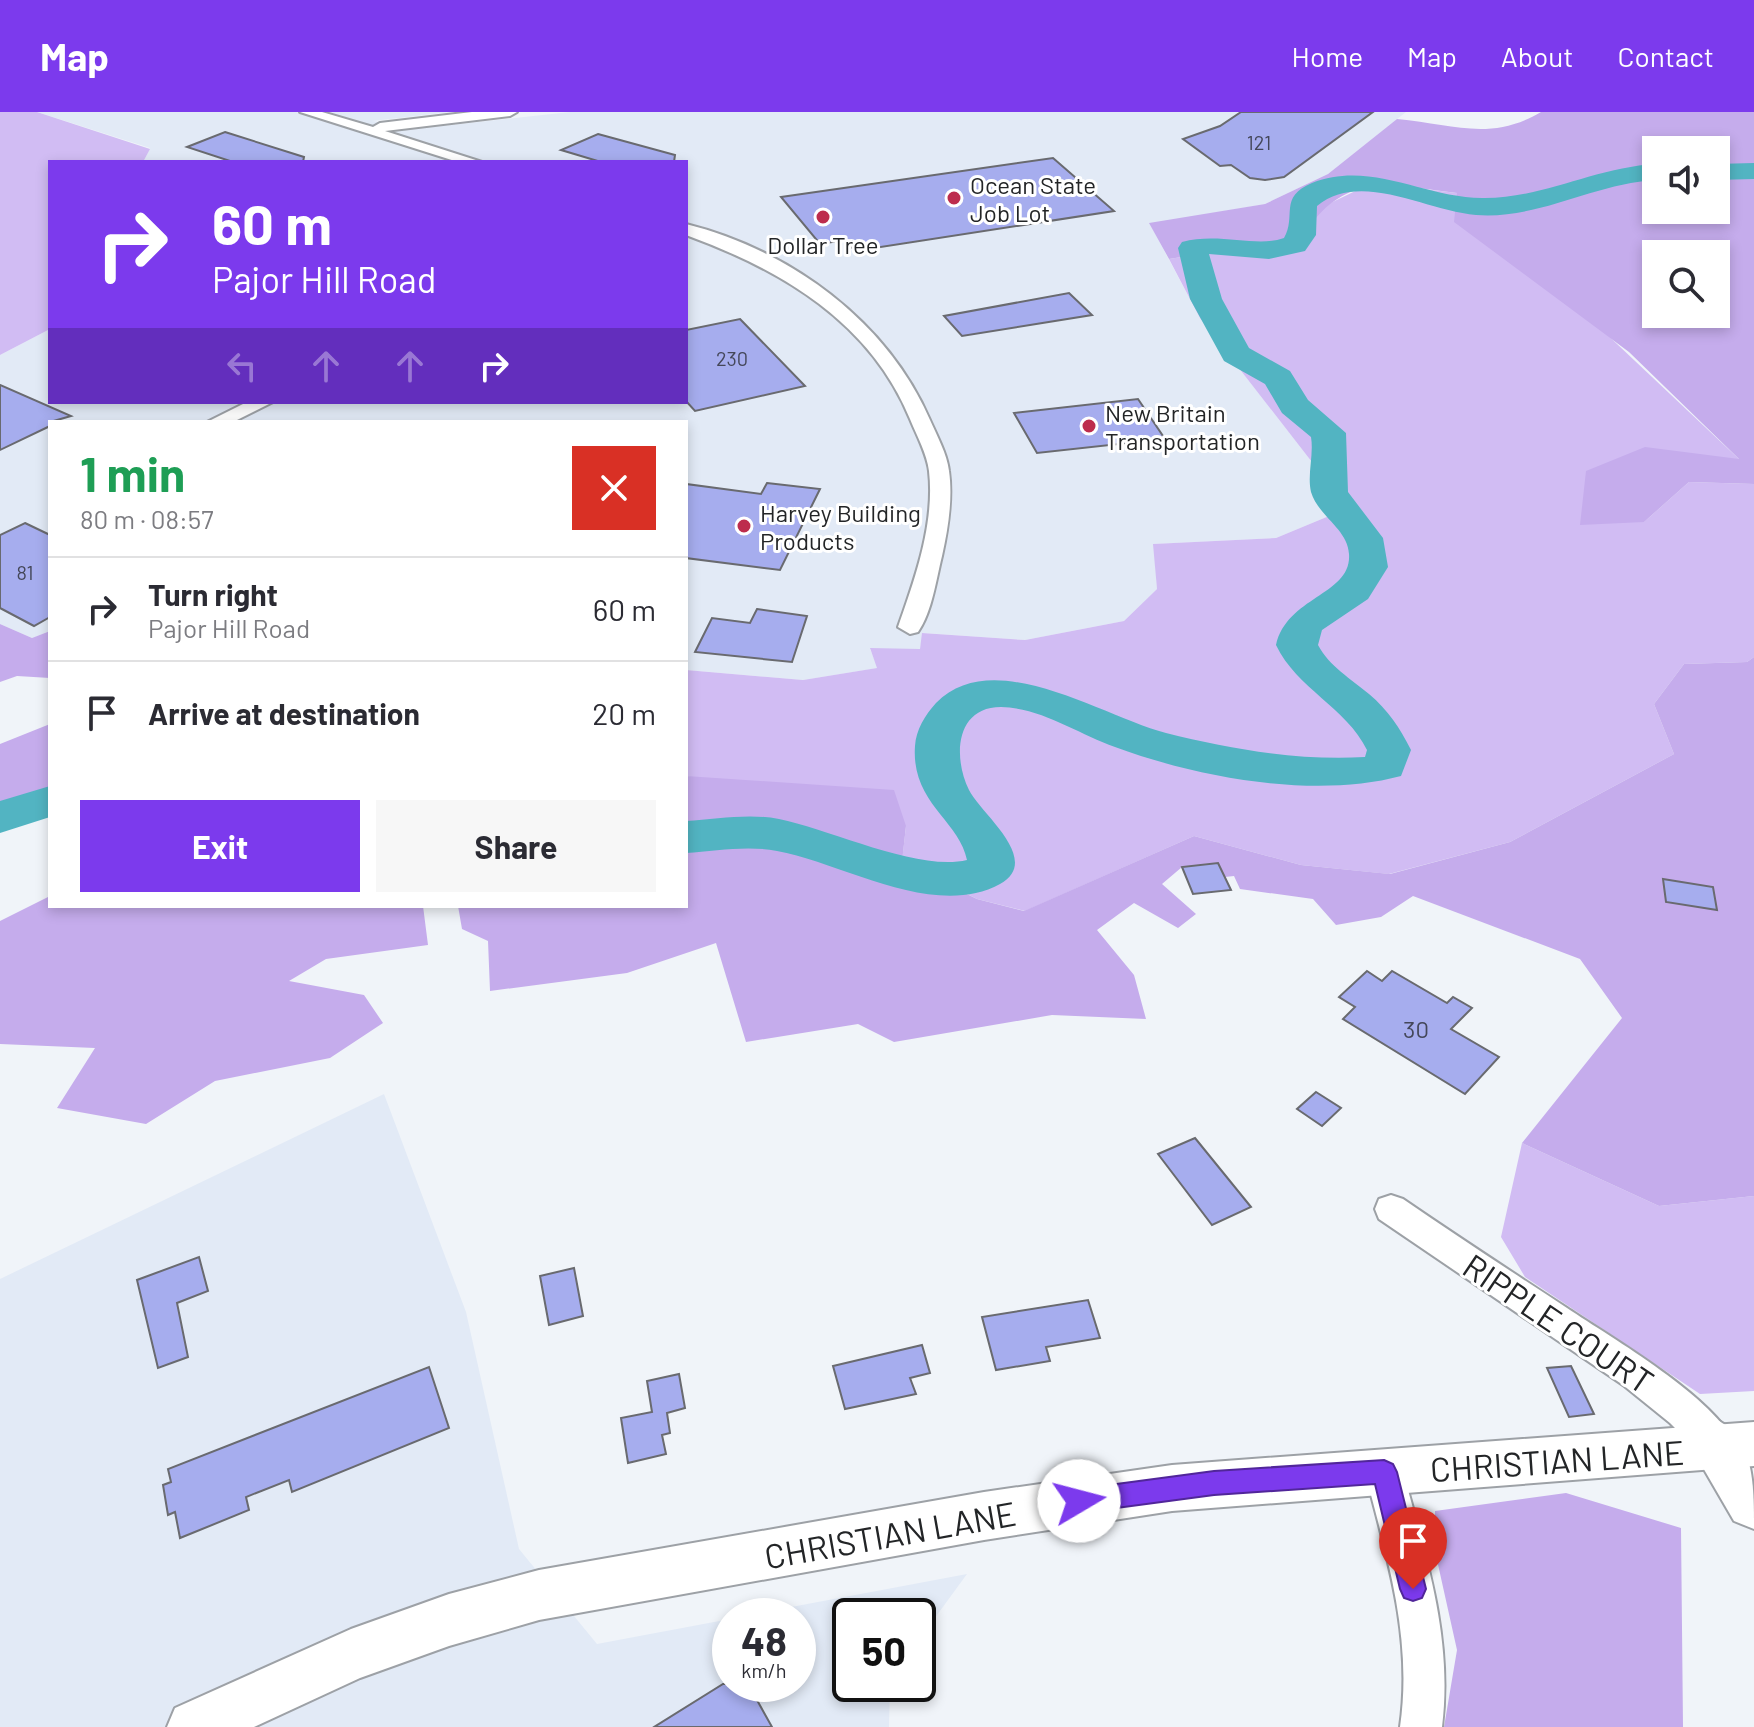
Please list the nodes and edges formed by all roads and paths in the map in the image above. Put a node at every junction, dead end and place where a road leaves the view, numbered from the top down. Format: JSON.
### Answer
{"nodes":[{"id":1,"x":307,"y":112,"type":"edge"},
{"id":2,"x":510,"y":112,"type":"edge"},
{"id":3,"x":367,"y":129,"type":"junction"},
{"id":4,"x":468,"y":160,"type":"edge"},
{"id":5,"x":688,"y":230,"type":"edge"},
{"id":6,"x":258,"y":404,"type":"edge"},
{"id":7,"x":222,"y":420,"type":"edge"},
{"id":8,"x":910,"y":627,"type":"dead end"},
{"id":9,"x":1391,"y":1209,"type":"dead end"},
{"id":10,"x":1736,"y":1445,"type":"edge"},
{"id":11,"x":1384,"y":1472,"type":"junction"},
{"id":12,"x":1754,"y":1502,"type":"edge"},
{"id":13,"x":194,"y":1727,"type":"edge"},
{"id":14,"x":1421,"y":1727,"type":"edge"}],
"edges":[{"from":1,"to":3,"type":"street"},
{"from":2,"to":3,"type":"street"},
{"from":3,"to":4,"type":"street"},
{"from":5,"to":8,"type":"street"},
{"from":6,"to":7,"type":"street"},
{"from":9,"to":10,"type":"street","name":"RIPPLE COURT"},
{"from":10,"to":11,"type":"main road","name":"CHRISTIAN LANE"},
{"from":10,"to":12,"type":"highway"},
{"from":11,"to":13,"type":"main road","name":"CHRISTIAN LANE"},
{"from":11,"to":14,"type":"street"}]}
